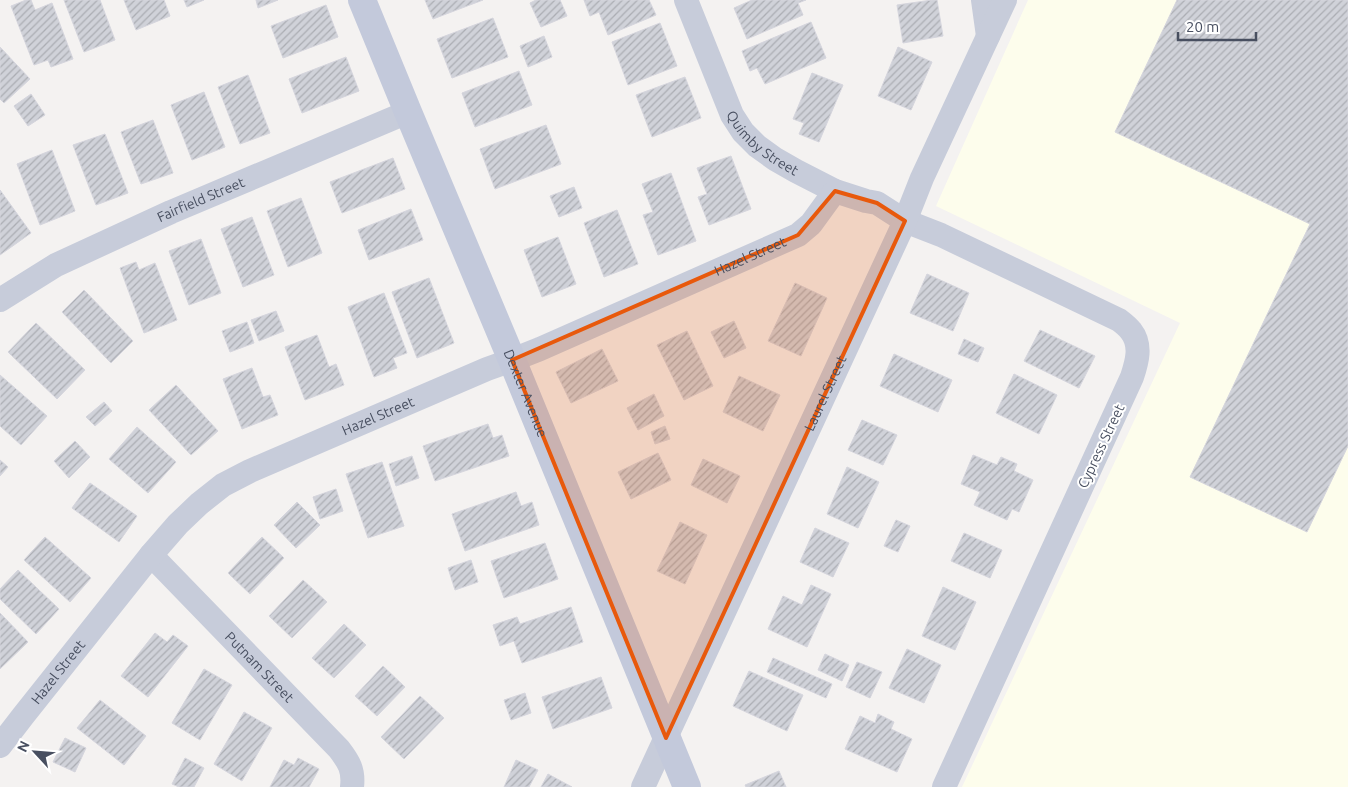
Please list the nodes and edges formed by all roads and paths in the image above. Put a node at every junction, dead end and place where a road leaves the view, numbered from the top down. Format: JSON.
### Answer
{"nodes":[{"id":1,"x":362,"y":0,"type":"edge"},
{"id":2,"x":686,"y":0,"type":"edge"},
{"id":3,"x":982,"y":0,"type":"edge"},
{"id":4,"x":1005,"y":0,"type":"edge"},
{"id":5,"x":988,"y":36,"type":"junction"},
{"id":6,"x":408,"y":112,"type":"junction"},
{"id":7,"x":835,"y":192,"type":"junction"},
{"id":8,"x":905,"y":221,"type":"junction"},
{"id":9,"x":0,"y":300,"type":"edge"},
{"id":10,"x":512,"y":360,"type":"junction"},
{"id":11,"x":151,"y":555,"type":"junction"},
{"id":12,"x":666,"y":738,"type":"junction"},
{"id":13,"x":0,"y":746,"type":"edge"},
{"id":14,"x":352,"y":787,"type":"edge"},
{"id":15,"x":643,"y":787,"type":"edge"},
{"id":16,"x":687,"y":787,"type":"edge"},
{"id":17,"x":944,"y":787,"type":"edge"}],
"edges":[{"from":1,"to":6,"type":"street","name":"Dexter Avenue"},
{"from":2,"to":7,"type":"street","name":"Quimby Street"},
{"from":3,"to":5,"type":"street"},
{"from":4,"to":5,"type":"street","name":"Laurel Street"},
{"from":5,"to":8,"type":"street","name":"Laurel Street"},
{"from":6,"to":9,"type":"street","name":"Fairfield Street"},
{"from":6,"to":10,"type":"street","name":"Dexter Avenue"},
{"from":7,"to":8,"type":"street","name":"Quimby Street"},
{"from":7,"to":10,"type":"street","name":"Hazel Street"},
{"from":8,"to":12,"type":"street","name":"Laurel Street"},
{"from":8,"to":17,"type":"street","name":"Cypress Street"},
{"from":10,"to":11,"type":"street","name":"Hazel Street"},
{"from":10,"to":12,"type":"street","name":"Dexter Avenue"},
{"from":11,"to":13,"type":"street","name":"Hazel Street"},
{"from":11,"to":14,"type":"street","name":"Putnam Street"},
{"from":12,"to":15,"type":"street","name":"Laurel Street"},
{"from":12,"to":16,"type":"street","name":"Dexter Avenue"}]}
